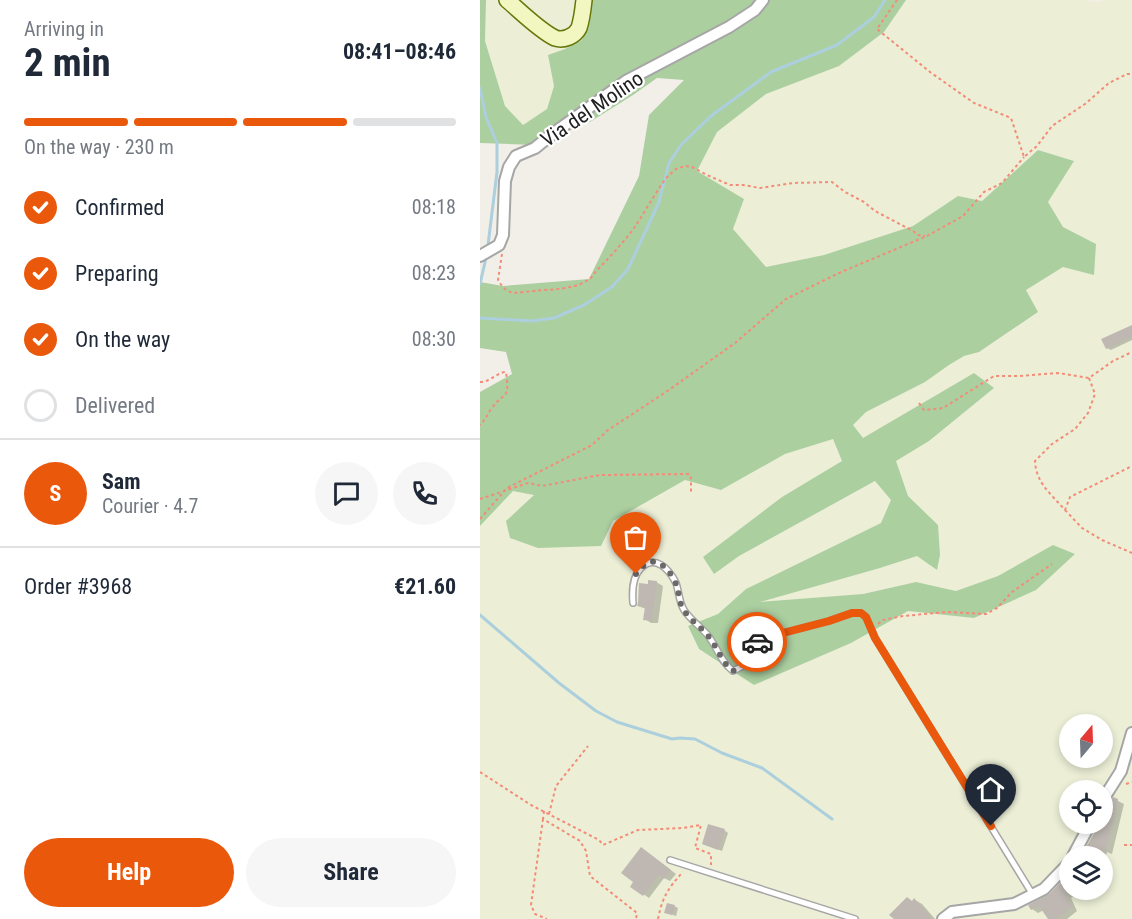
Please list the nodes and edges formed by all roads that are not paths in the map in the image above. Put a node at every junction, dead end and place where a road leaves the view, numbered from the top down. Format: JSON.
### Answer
{"nodes":[{"id":1,"x":507,"y":0,"type":"edge"},
{"id":2,"x":584,"y":0,"type":"edge"},
{"id":3,"x":763,"y":0,"type":"edge"},
{"id":4,"x":480,"y":256,"type":"edge"},
{"id":5,"x":633,"y":603,"type":"dead end"},
{"id":6,"x":1132,"y":733,"type":"edge"},
{"id":7,"x":1113,"y":784,"type":"edge"},
{"id":8,"x":670,"y":860,"type":"dead end"},
{"id":9,"x":1059,"y":873,"type":"edge"},
{"id":10,"x":1033,"y":895,"type":"junction"},
{"id":11,"x":855,"y":919,"type":"edge"},
{"id":12,"x":943,"y":919,"type":"edge"}],
"edges":[{"from":1,"to":2,"type":"street"},
{"from":3,"to":4,"type":"street","name":"Via del Molino"},
{"from":5,"to":10,"type":"lane"},
{"from":6,"to":7,"type":"street"},
{"from":8,"to":11,"type":"lane"},
{"from":9,"to":10,"type":"street"},
{"from":10,"to":12,"type":"street"}]}
